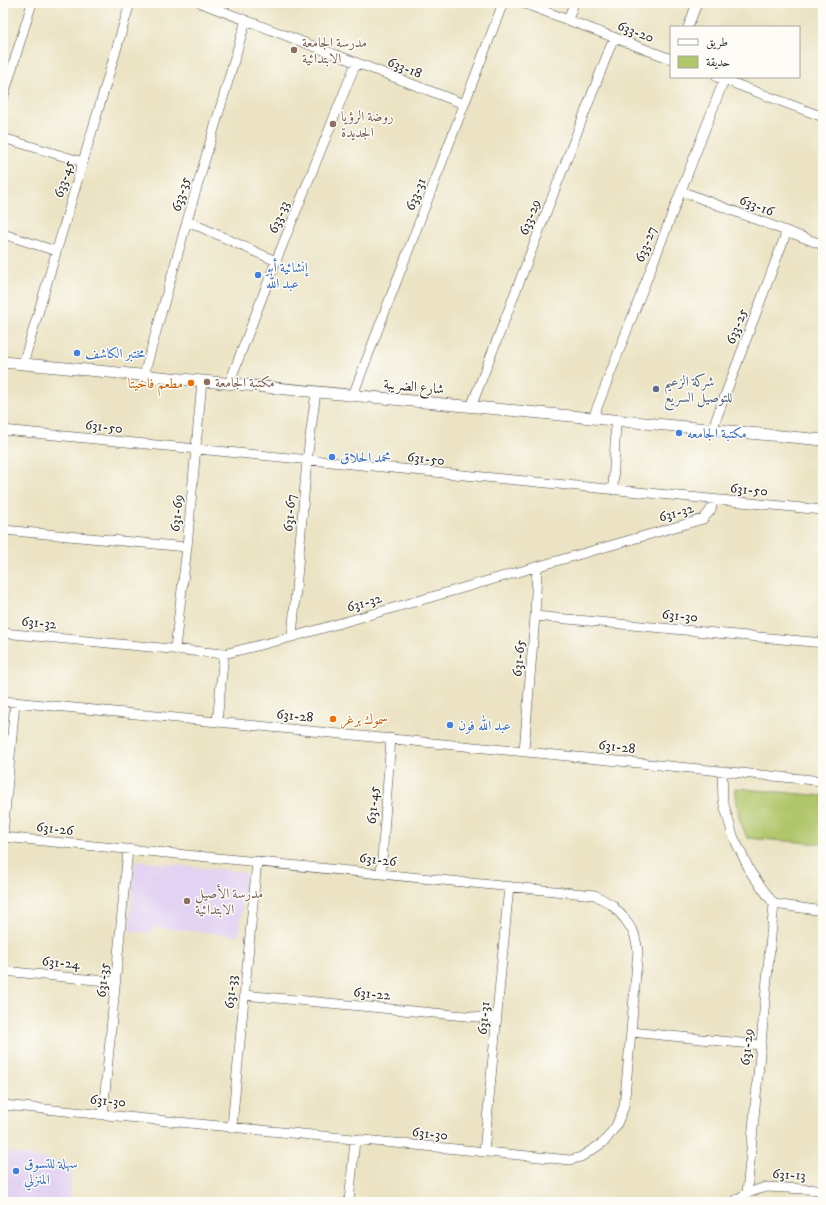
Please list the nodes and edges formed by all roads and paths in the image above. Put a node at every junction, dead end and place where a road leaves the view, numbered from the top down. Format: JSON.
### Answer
{"nodes":[{"id":1,"x":32,"y":3,"type":"edge"},
{"id":2,"x":130,"y":3,"type":"edge"},
{"id":3,"x":201,"y":3,"type":"edge"},
{"id":4,"x":503,"y":3,"type":"edge"},
{"id":5,"x":523,"y":3,"type":"edge"},
{"id":6,"x":574,"y":3,"type":"edge"},
{"id":7,"x":697,"y":3,"type":"edge"},
{"id":8,"x":246,"y":20,"type":"junction"},
{"id":9,"x":568,"y":20,"type":"junction"},
{"id":10,"x":688,"y":26,"type":"edge"},
{"id":11,"x":614,"y":37,"type":"junction"},
{"id":12,"x":670,"y":59,"type":"edge"},
{"id":13,"x":356,"y":63,"type":"junction"},
{"id":14,"x":721,"y":78,"type":"edge"},
{"id":15,"x":3,"y":98,"type":"edge"},
{"id":16,"x":464,"y":104,"type":"junction"},
{"id":17,"x":823,"y":117,"type":"edge"},
{"id":18,"x":3,"y":138,"type":"edge"},
{"id":19,"x":83,"y":162,"type":"junction"},
{"id":20,"x":681,"y":191,"type":"junction"},
{"id":21,"x":187,"y":222,"type":"junction"},
{"id":22,"x":786,"y":231,"type":"junction"},
{"id":23,"x":3,"y":234,"type":"edge"},
{"id":24,"x":823,"y":245,"type":"edge"},
{"id":25,"x":56,"y":251,"type":"junction"},
{"id":26,"x":276,"y":261,"type":"junction"},
{"id":27,"x":3,"y":362,"type":"edge"},
{"id":28,"x":22,"y":364,"type":"junction"},
{"id":29,"x":144,"y":375,"type":"junction"},
{"id":30,"x":202,"y":381,"type":"junction"},
{"id":31,"x":229,"y":384,"type":"junction"},
{"id":32,"x":316,"y":392,"type":"junction"},
{"id":33,"x":353,"y":395,"type":"junction"},
{"id":34,"x":471,"y":407,"type":"junction"},
{"id":35,"x":593,"y":418,"type":"junction"},
{"id":36,"x":616,"y":420,"type":"junction"},
{"id":37,"x":3,"y":430,"type":"edge"},
{"id":38,"x":712,"y":430,"type":"junction"},
{"id":39,"x":823,"y":440,"type":"edge"},
{"id":40,"x":196,"y":449,"type":"junction"},
{"id":41,"x":307,"y":460,"type":"junction"},
{"id":42,"x":613,"y":490,"type":"junction"},
{"id":43,"x":713,"y":500,"type":"junction"},
{"id":44,"x":823,"y":510,"type":"edge"},
{"id":45,"x":3,"y":530,"type":"edge"},
{"id":46,"x":187,"y":547,"type":"junction"},
{"id":47,"x":537,"y":567,"type":"junction"},
{"id":48,"x":535,"y":616,"type":"junction"},
{"id":49,"x":3,"y":632,"type":"edge"},
{"id":50,"x":292,"y":637,"type":"junction"},
{"id":51,"x":823,"y":643,"type":"edge"},
{"id":52,"x":175,"y":648,"type":"junction"},
{"id":53,"x":224,"y":654,"type":"junction"},
{"id":54,"x":3,"y":701,"type":"edge"},
{"id":55,"x":15,"y":702,"type":"junction"},
{"id":56,"x":217,"y":722,"type":"junction"},
{"id":57,"x":391,"y":738,"type":"junction"},
{"id":58,"x":524,"y":751,"type":"junction"},
{"id":59,"x":722,"y":771,"type":"junction"},
{"id":60,"x":823,"y":781,"type":"edge"},
{"id":61,"x":3,"y":836,"type":"edge"},
{"id":62,"x":128,"y":849,"type":"junction"},
{"id":63,"x":257,"y":861,"type":"junction"},
{"id":64,"x":381,"y":873,"type":"junction"},
{"id":65,"x":509,"y":886,"type":"junction"},
{"id":66,"x":774,"y":904,"type":"junction"},
{"id":67,"x":823,"y":911,"type":"edge"},
{"id":68,"x":3,"y":971,"type":"edge"},
{"id":69,"x":116,"y":982,"type":"junction"},
{"id":70,"x":244,"y":995,"type":"junction"},
{"id":71,"x":496,"y":1019,"type":"junction"},
{"id":72,"x":631,"y":1032,"type":"junction"},
{"id":73,"x":761,"y":1045,"type":"junction"},
{"id":74,"x":3,"y":1105,"type":"edge"},
{"id":75,"x":104,"y":1114,"type":"junction"},
{"id":76,"x":232,"y":1126,"type":"junction"},
{"id":77,"x":355,"y":1140,"type":"junction"},
{"id":78,"x":484,"y":1152,"type":"junction"},
{"id":79,"x":823,"y":1190,"type":"edge"},
{"id":80,"x":747,"y":1193,"type":"junction"},
{"id":81,"x":349,"y":1202,"type":"edge"},
{"id":82,"x":733,"y":1202,"type":"edge"}],
"edges":[{"from":1,"to":15,"type":"street"},
{"from":2,"to":19,"type":"street","name":"633-45"},
{"from":3,"to":8,"type":"street","name":"633-18"},
{"from":4,"to":16,"type":"street","name":"633-31"},
{"from":5,"to":9,"type":"street","name":"633-20"},
{"from":6,"to":9,"type":"street"},
{"from":7,"to":10,"type":"street"},
{"from":8,"to":13,"type":"street","name":"633-18"},
{"from":8,"to":21,"type":"street","name":"633-35"},
{"from":9,"to":11,"type":"street","name":"633-20"},
{"from":11,"to":12,"type":"street","name":"633-20"},
{"from":11,"to":34,"type":"street","name":"633-29"},
{"from":13,"to":16,"type":"street","name":"633-18"},
{"from":13,"to":26,"type":"street","name":"633-33"},
{"from":14,"to":17,"type":"street"},
{"from":14,"to":20,"type":"street","name":"633-27"},
{"from":16,"to":33,"type":"street","name":"633-31"},
{"from":18,"to":19,"type":"street"},
{"from":19,"to":25,"type":"street","name":"633-45"},
{"from":20,"to":22,"type":"street","name":"633-16"},
{"from":20,"to":35,"type":"street","name":"633-27"},
{"from":21,"to":26,"type":"street"},
{"from":21,"to":29,"type":"street","name":"633-35"},
{"from":22,"to":24,"type":"street","name":"633-16"},
{"from":22,"to":38,"type":"street","name":"633-25"},
{"from":23,"to":25,"type":"street"},
{"from":25,"to":28,"type":"street","name":"633-45"},
{"from":26,"to":31,"type":"street","name":"633-33"},
{"from":27,"to":28,"type":"street","name":"شارع الضريبة"},
{"from":28,"to":29,"type":"street","name":"شارع الضريبة"},
{"from":29,"to":30,"type":"street","name":"شارع الضريبة"},
{"from":30,"to":31,"type":"street","name":"شارع الضريبة"},
{"from":30,"to":40,"type":"street","name":"631-69"},
{"from":31,"to":32,"type":"street","name":"شارع الضريبة"},
{"from":32,"to":33,"type":"street","name":"شارع الضريبة"},
{"from":32,"to":41,"type":"street","name":"631-67"},
{"from":33,"to":34,"type":"street","name":"شارع الضريبة"},
{"from":34,"to":35,"type":"street","name":"شارع الضريبة"},
{"from":35,"to":36,"type":"street","name":"شارع الضريبة"},
{"from":36,"to":38,"type":"street","name":"شارع الضريبة"},
{"from":36,"to":42,"type":"street"},
{"from":37,"to":40,"type":"street","name":"631-50"},
{"from":38,"to":39,"type":"street","name":"شارع الضريبة"},
{"from":40,"to":41,"type":"street","name":"631-50"},
{"from":40,"to":46,"type":"street","name":"631-69"},
{"from":41,"to":42,"type":"street","name":"631-50"},
{"from":41,"to":50,"type":"street","name":"631-67"},
{"from":42,"to":43,"type":"street","name":"631-50"},
{"from":43,"to":44,"type":"street","name":"631-50"},
{"from":43,"to":47,"type":"street","name":"631-32"},
{"from":45,"to":46,"type":"street"},
{"from":46,"to":52,"type":"street","name":"631-69"},
{"from":47,"to":48,"type":"street","name":"631-65"},
{"from":47,"to":50,"type":"street","name":"631-32"},
{"from":48,"to":51,"type":"street","name":"631-30"},
{"from":48,"to":58,"type":"street","name":"631-65"},
{"from":49,"to":52,"type":"street","name":"631-32"},
{"from":50,"to":53,"type":"street","name":"631-32"},
{"from":52,"to":53,"type":"street","name":"631-32"},
{"from":53,"to":56,"type":"street"},
{"from":54,"to":55,"type":"street","name":"631-28"},
{"from":55,"to":56,"type":"street","name":"631-28"},
{"from":55,"to":61,"type":"street"},
{"from":56,"to":57,"type":"street","name":"631-28"},
{"from":57,"to":58,"type":"street","name":"631-28"},
{"from":57,"to":64,"type":"street","name":"631-45"},
{"from":58,"to":59,"type":"street","name":"631-28"},
{"from":59,"to":60,"type":"street","name":"631-28"},
{"from":59,"to":66,"type":"street"},
{"from":61,"to":62,"type":"street","name":"631-26"},
{"from":62,"to":63,"type":"street","name":"631-26"},
{"from":62,"to":69,"type":"street","name":"631-35"},
{"from":63,"to":64,"type":"street","name":"631-26"},
{"from":63,"to":70,"type":"street","name":"631-33"},
{"from":64,"to":65,"type":"street","name":"631-26"},
{"from":65,"to":71,"type":"street","name":"631-31"},
{"from":65,"to":72,"type":"street","name":"631-26"},
{"from":66,"to":67,"type":"street"},
{"from":66,"to":73,"type":"street","name":"631-29"},
{"from":68,"to":69,"type":"street","name":"631-24"},
{"from":69,"to":75,"type":"street","name":"631-35"},
{"from":70,"to":71,"type":"street","name":"631-22"},
{"from":70,"to":76,"type":"street","name":"631-33"},
{"from":71,"to":78,"type":"street","name":"631-31"},
{"from":72,"to":73,"type":"street"},
{"from":72,"to":78,"type":"street","name":"631-30"},
{"from":73,"to":80,"type":"street","name":"631-29"},
{"from":74,"to":75,"type":"street","name":"631-30"},
{"from":75,"to":76,"type":"street","name":"631-30"},
{"from":76,"to":77,"type":"street","name":"631-30"},
{"from":77,"to":78,"type":"street","name":"631-30"},
{"from":77,"to":81,"type":"street"},
{"from":79,"to":80,"type":"street","name":"631-13"},
{"from":80,"to":82,"type":"street","name":"631-13"}]}
